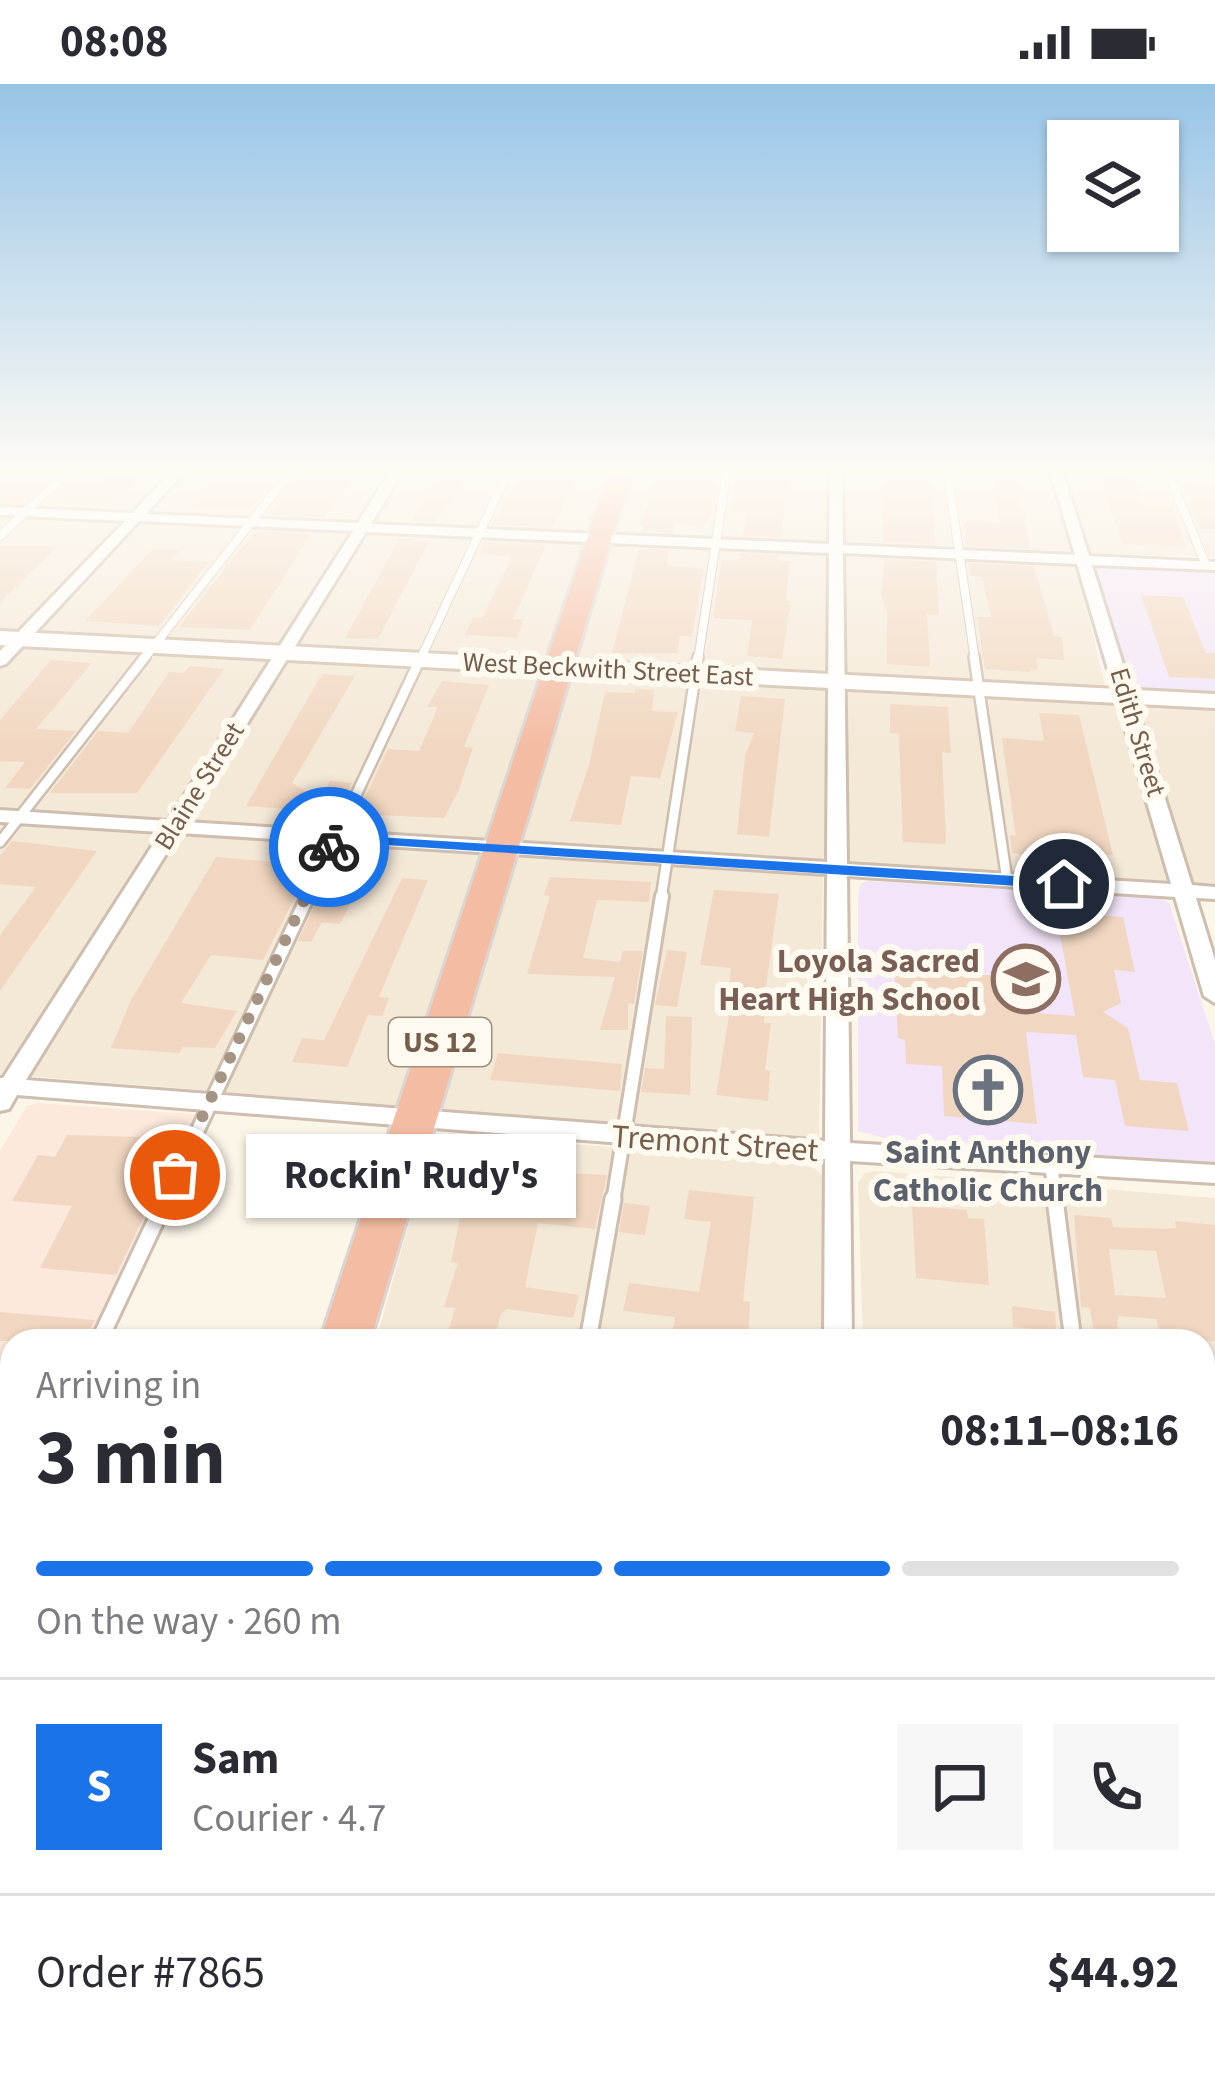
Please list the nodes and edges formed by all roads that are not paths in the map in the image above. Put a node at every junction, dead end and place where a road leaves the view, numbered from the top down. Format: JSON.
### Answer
{"nodes":[{"id":1,"x":86,"y":563,"type":"edge"},
{"id":2,"x":219,"y":563,"type":"edge"},
{"id":3,"x":341,"y":563,"type":"edge"},
{"id":4,"x":466,"y":563,"type":"edge"},
{"id":5,"x":588,"y":563,"type":"edge"},
{"id":6,"x":714,"y":563,"type":"edge"},
{"id":7,"x":837,"y":563,"type":"edge"},
{"id":8,"x":961,"y":563,"type":"edge"},
{"id":9,"x":1088,"y":563,"type":"edge"},
{"id":10,"x":1146,"y":563,"type":"edge"},
{"id":11,"x":1211,"y":565,"type":"edge"},
{"id":12,"x":10,"y":638,"type":"edge"},
{"id":13,"x":153,"y":646,"type":"junction"},
{"id":14,"x":283,"y":652,"type":"junction"},
{"id":15,"x":419,"y":659,"type":"junction"},
{"id":16,"x":0,"y":661,"type":"edge"},
{"id":17,"x":556,"y":666,"type":"junction"},
{"id":18,"x":695,"y":674,"type":"junction"},
{"id":19,"x":836,"y":682,"type":"junction"},
{"id":20,"x":981,"y":689,"type":"junction"},
{"id":21,"x":1127,"y":695,"type":"junction"},
{"id":22,"x":1215,"y":701,"type":"edge"},
{"id":23,"x":10,"y":816,"type":"edge"},
{"id":24,"x":173,"y":827,"type":"junction"},
{"id":25,"x":334,"y":837,"type":"junction"},
{"id":26,"x":0,"y":842,"type":"edge"},
{"id":27,"x":502,"y":848,"type":"junction"},
{"id":28,"x":668,"y":859,"type":"junction"},
{"id":29,"x":836,"y":870,"type":"junction"},
{"id":30,"x":1007,"y":880,"type":"junction"},
{"id":31,"x":1185,"y":892,"type":"junction"},
{"id":32,"x":1215,"y":893,"type":"edge"},
{"id":33,"x":1215,"y":996,"type":"edge"},
{"id":34,"x":4,"y":1092,"type":"edge"},
{"id":35,"x":209,"y":1102,"type":"junction"},
{"id":36,"x":416,"y":1119,"type":"junction"},
{"id":37,"x":625,"y":1135,"type":"junction"},
{"id":38,"x":835,"y":1151,"type":"junction"},
{"id":39,"x":1051,"y":1164,"type":"junction"},
{"id":40,"x":1215,"y":1174,"type":"edge"},
{"id":41,"x":105,"y":1329,"type":"edge"},
{"id":42,"x":349,"y":1329,"type":"edge"},
{"id":43,"x":590,"y":1329,"type":"edge"},
{"id":44,"x":838,"y":1329,"type":"edge"},
{"id":45,"x":1072,"y":1329,"type":"edge"}],
"edges":[{"from":1,"to":12,"type":"street"},
{"from":2,"to":13,"type":"lane"},
{"from":3,"to":14,"type":"street","name":"Blaine Street"},
{"from":4,"to":15,"type":"lane"},
{"from":5,"to":17,"type":"highway","number":"US 12"},
{"from":6,"to":18,"type":"lane"},
{"from":7,"to":19,"type":"street"},
{"from":8,"to":20,"type":"lane"},
{"from":9,"to":21,"type":"street","name":"Edith Street"},
{"from":10,"to":11,"type":"street"},
{"from":12,"to":13,"type":"street","name":"West Beckwith Street East"},
{"from":12,"to":16,"type":"street"},
{"from":13,"to":14,"type":"street","name":"West Beckwith Street East"},
{"from":13,"to":23,"type":"lane"},
{"from":14,"to":15,"type":"street","name":"West Beckwith Street East"},
{"from":14,"to":24,"type":"street","name":"Blaine Street"},
{"from":15,"to":17,"type":"street","name":"West Beckwith Street East"},
{"from":15,"to":25,"type":"lane"},
{"from":17,"to":18,"type":"street","name":"West Beckwith Street East"},
{"from":17,"to":27,"type":"highway","number":"US 12"},
{"from":18,"to":19,"type":"street","name":"West Beckwith Street East"},
{"from":18,"to":28,"type":"lane"},
{"from":19,"to":20,"type":"street","name":"West Beckwith Street East"},
{"from":19,"to":29,"type":"street"},
{"from":20,"to":21,"type":"street","name":"West Beckwith Street East"},
{"from":20,"to":30,"type":"lane"},
{"from":21,"to":22,"type":"street","name":"West Beckwith Street East"},
{"from":21,"to":31,"type":"street","name":"Edith Street"},
{"from":23,"to":24,"type":"street"},
{"from":23,"to":26,"type":"lane"},
{"from":24,"to":25,"type":"street"},
{"from":24,"to":34,"type":"street","name":"Blaine Street"},
{"from":25,"to":27,"type":"street"},
{"from":25,"to":35,"type":"lane"},
{"from":27,"to":28,"type":"street"},
{"from":27,"to":36,"type":"highway","number":"US 12"},
{"from":28,"to":29,"type":"street"},
{"from":28,"to":37,"type":"lane"},
{"from":29,"to":30,"type":"street"},
{"from":29,"to":38,"type":"street"},
{"from":30,"to":31,"type":"street"},
{"from":31,"to":32,"type":"street"},
{"from":31,"to":33,"type":"street","name":"Edith Street"},
{"from":34,"to":35,"type":"street","name":"Tremont Street"},
{"from":35,"to":36,"type":"street","name":"Tremont Street"},
{"from":35,"to":41,"type":"lane"},
{"from":36,"to":37,"type":"street","name":"Tremont Street"},
{"from":36,"to":42,"type":"highway","number":"US 12"},
{"from":37,"to":38,"type":"street","name":"Tremont Street"},
{"from":37,"to":43,"type":"lane"},
{"from":38,"to":39,"type":"street","name":"Tremont Street"},
{"from":38,"to":44,"type":"street"},
{"from":39,"to":40,"type":"street","name":"Tremont Street"},
{"from":39,"to":45,"type":"lane"}]}
